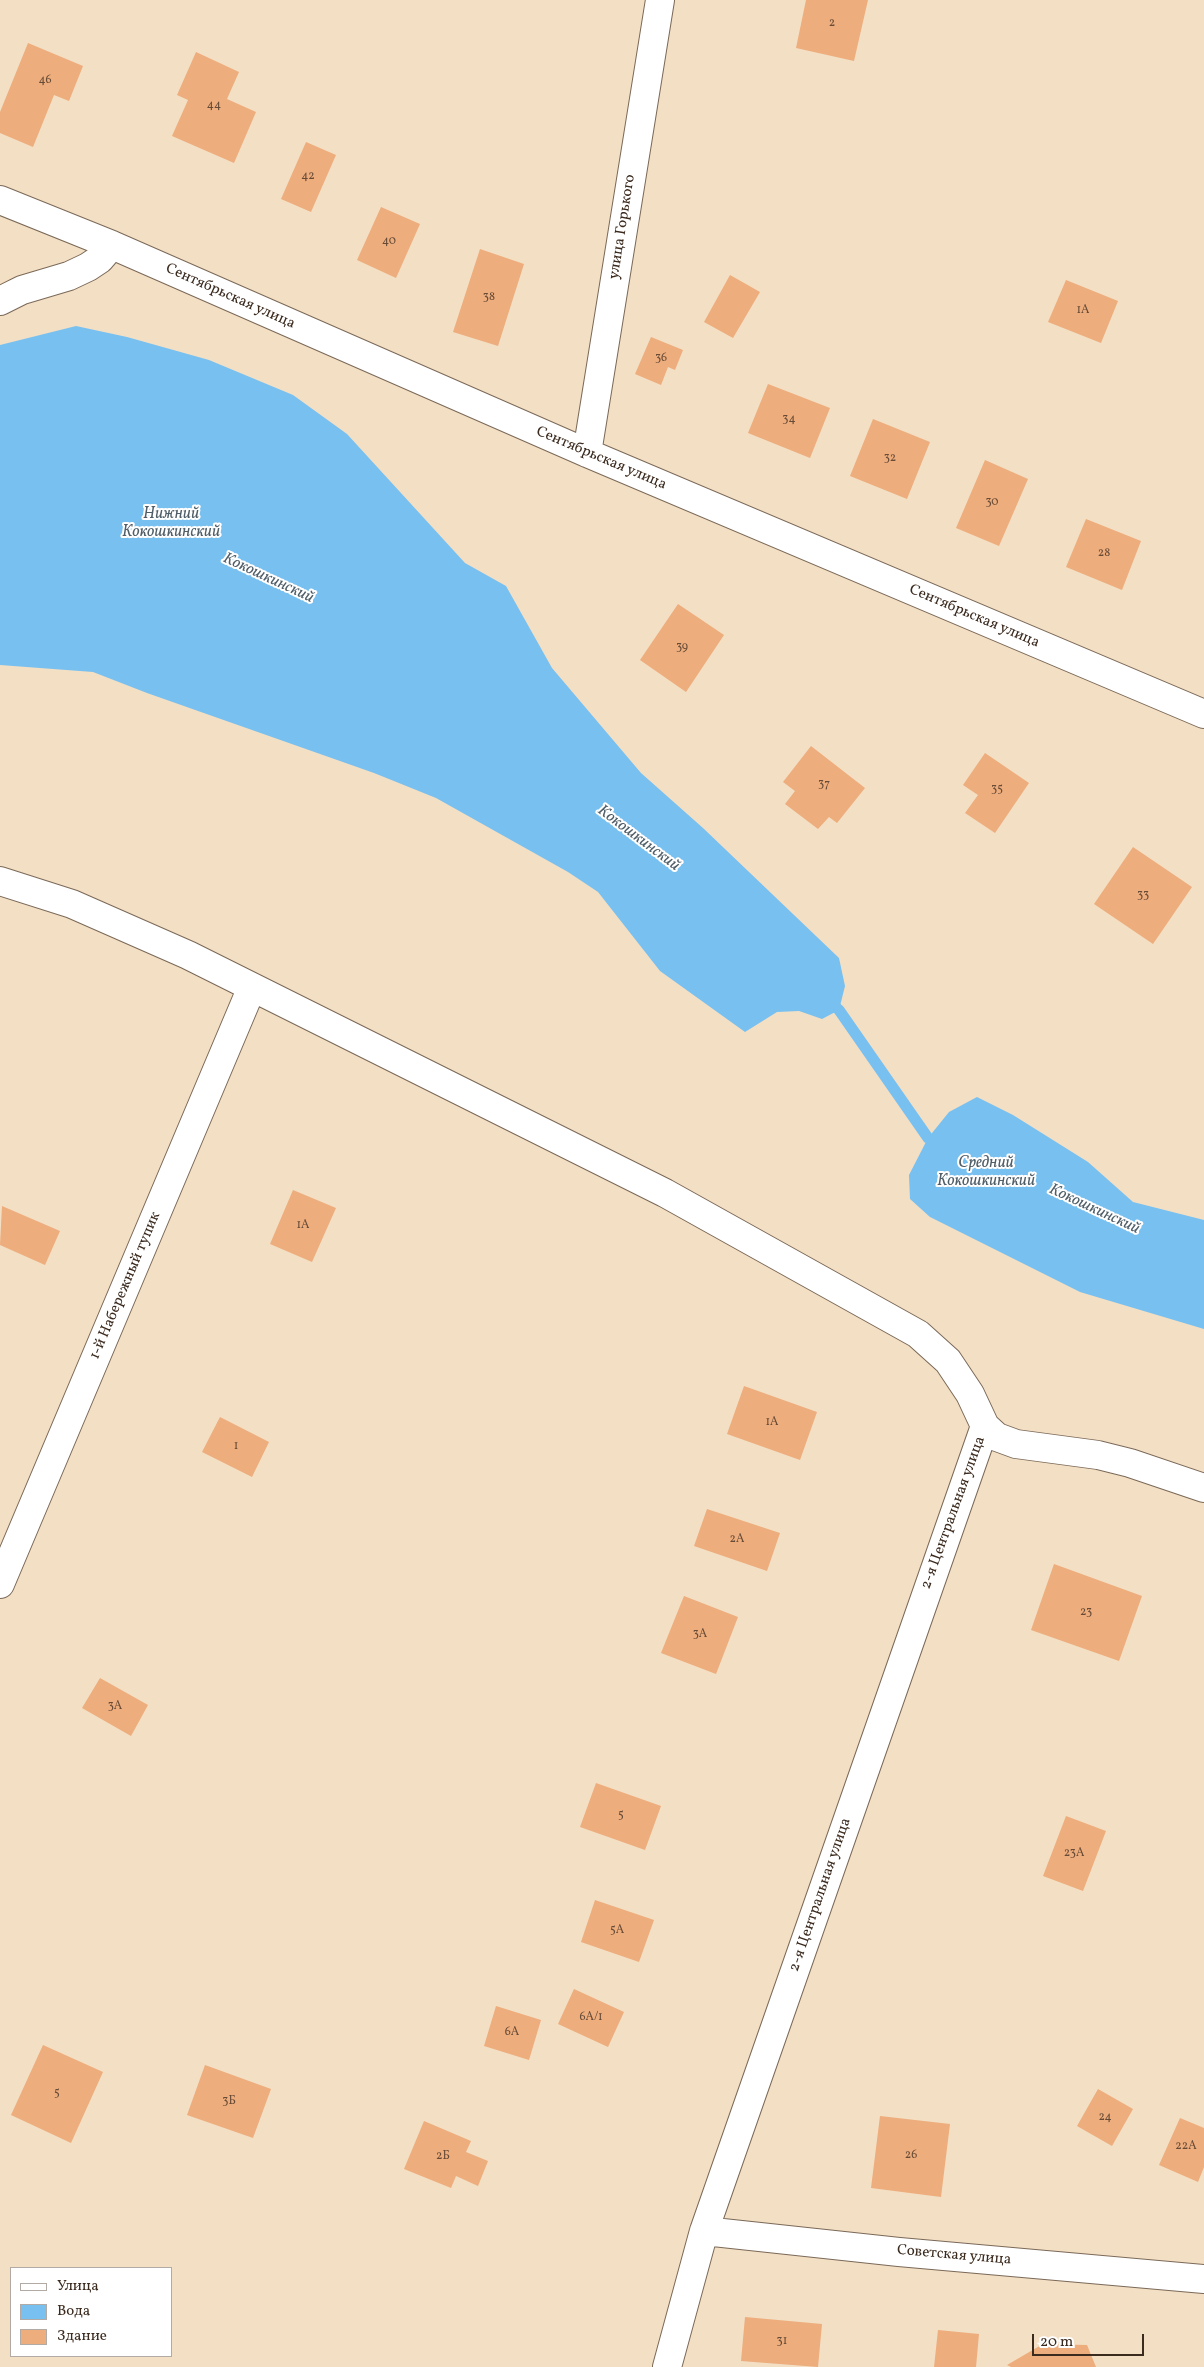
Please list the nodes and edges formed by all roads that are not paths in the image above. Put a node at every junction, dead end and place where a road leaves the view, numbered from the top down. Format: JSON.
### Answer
{"nodes":[{"id":1,"x":660,"y":0,"type":"edge"},
{"id":2,"x":0,"y":200,"type":"edge"},
{"id":3,"x":112,"y":246,"type":"junction"},
{"id":4,"x":0,"y":301,"type":"edge"},
{"id":5,"x":587,"y":453,"type":"junction"},
{"id":6,"x":1204,"y":714,"type":"edge"},
{"id":7,"x":0,"y":881,"type":"edge"},
{"id":8,"x":252,"y":987,"type":"junction"},
{"id":9,"x":985,"y":1426,"type":"junction"},
{"id":10,"x":1204,"y":1488,"type":"edge"},
{"id":11,"x":0,"y":1584,"type":"edge"},
{"id":12,"x":704,"y":2231,"type":"junction"},
{"id":13,"x":1204,"y":2279,"type":"edge"},
{"id":14,"x":668,"y":2367,"type":"edge"}],
"edges":[{"from":1,"to":5,"type":"street","name":"улица Горького"},
{"from":2,"to":3,"type":"street","name":"Сентябрьская улица"},
{"from":3,"to":4,"type":"street"},
{"from":3,"to":5,"type":"street","name":"Сентябрьская улица"},
{"from":5,"to":6,"type":"street","name":"Сентябрьская улица"},
{"from":7,"to":8,"type":"street"},
{"from":8,"to":9,"type":"street"},
{"from":8,"to":11,"type":"street","name":"1-й Набережный тупик"},
{"from":9,"to":10,"type":"street"},
{"from":9,"to":12,"type":"street","name":"2-я Центральная улица"},
{"from":12,"to":13,"type":"street","name":"Советская улица"},
{"from":12,"to":14,"type":"street","name":"2-я Центральная улица"}]}
